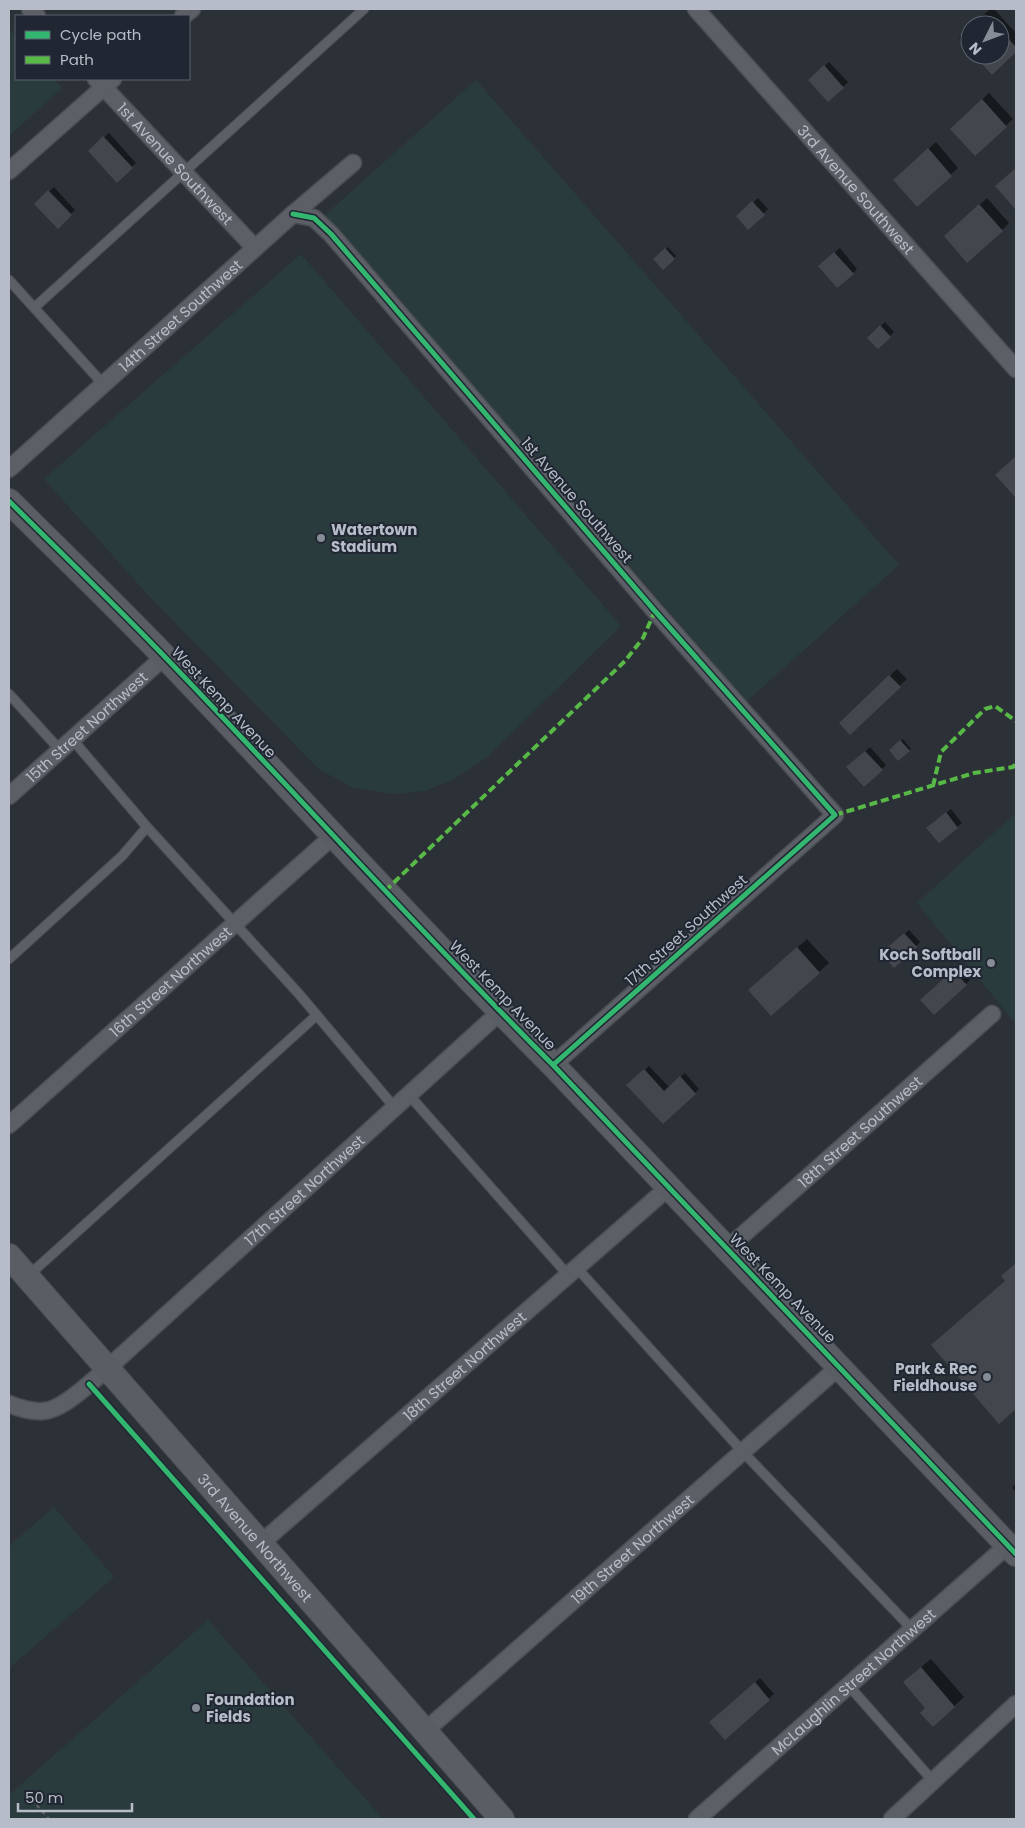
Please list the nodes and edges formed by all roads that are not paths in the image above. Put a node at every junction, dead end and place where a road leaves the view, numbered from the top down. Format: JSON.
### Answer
{"nodes":[{"id":1,"x":364,"y":9,"type":"edge"},
{"id":2,"x":696,"y":9,"type":"edge"},
{"id":3,"x":104,"y":81,"type":"edge"},
{"id":4,"x":353,"y":163,"type":"dead end"},
{"id":5,"x":183,"y":171,"type":"junction"},
{"id":6,"x":9,"y":172,"type":"edge"},
{"id":7,"x":293,"y":214,"type":"junction"},
{"id":8,"x":255,"y":248,"type":"junction"},
{"id":9,"x":9,"y":280,"type":"edge"},
{"id":10,"x":34,"y":307,"type":"junction"},
{"id":11,"x":1016,"y":369,"type":"edge"},
{"id":12,"x":104,"y":385,"type":"junction"},
{"id":13,"x":9,"y":469,"type":"edge"},
{"id":14,"x":9,"y":501,"type":"edge"},
{"id":15,"x":164,"y":657,"type":"junction"},
{"id":16,"x":9,"y":694,"type":"edge"},
{"id":17,"x":66,"y":744,"type":"junction"},
{"id":18,"x":9,"y":796,"type":"edge"},
{"id":19,"x":835,"y":815,"type":"joint"},
{"id":20,"x":147,"y":827,"type":"junction"},
{"id":21,"x":333,"y":836,"type":"junction"},
{"id":22,"x":235,"y":923,"type":"junction"},
{"id":23,"x":9,"y":960,"type":"edge"},
{"id":24,"x":500,"y":1012,"type":"junction"},
{"id":25,"x":992,"y":1014,"type":"dead end"},
{"id":26,"x":317,"y":1015,"type":"junction"},
{"id":27,"x":553,"y":1065,"type":"junction"},
{"id":28,"x":409,"y":1095,"type":"junction"},
{"id":29,"x":395,"y":1108,"type":"junction"},
{"id":30,"x":9,"y":1125,"type":"edge"},
{"id":31,"x":669,"y":1187,"type":"junction"},
{"id":32,"x":728,"y":1248,"type":"junction"},
{"id":33,"x":9,"y":1256,"type":"edge"},
{"id":34,"x":572,"y":1271,"type":"junction"},
{"id":35,"x":27,"y":1277,"type":"junction"},
{"id":36,"x":840,"y":1366,"type":"junction"},
{"id":37,"x":108,"y":1368,"type":"junction"},
{"id":38,"x":9,"y":1404,"type":"edge"},
{"id":39,"x":743,"y":1452,"type":"junction"},
{"id":40,"x":260,"y":1544,"type":"junction"},
{"id":41,"x":1012,"y":1549,"type":"edge"},
{"id":42,"x":912,"y":1629,"type":"junction"},
{"id":43,"x":849,"y":1686,"type":"junction"},
{"id":44,"x":1016,"y":1704,"type":"edge"},
{"id":45,"x":425,"y":1731,"type":"junction"},
{"id":46,"x":933,"y":1781,"type":"junction"},
{"id":47,"x":502,"y":1819,"type":"edge"},
{"id":48,"x":697,"y":1819,"type":"edge"},
{"id":49,"x":892,"y":1819,"type":"edge"}],
"edges":[{"from":1,"to":5,"type":"lane"},
{"from":2,"to":11,"type":"street","name":"3rd Avenue Southwest"},
{"from":3,"to":5,"type":"street","name":"1st Avenue Southwest"},
{"from":3,"to":6,"type":"street"},
{"from":4,"to":7,"type":"street","name":"14th Street Southwest"},
{"from":5,"to":8,"type":"street","name":"1st Avenue Southwest"},
{"from":5,"to":10,"type":"lane"},
{"from":7,"to":8,"type":"street","name":"14th Street Southwest"},
{"from":7,"to":19,"type":"street","name":"1st Avenue Southwest"},
{"from":8,"to":12,"type":"street","name":"14th Street Southwest"},
{"from":9,"to":10,"type":"lane"},
{"from":10,"to":12,"type":"lane"},
{"from":12,"to":13,"type":"street","name":"14th Street Southwest"},
{"from":14,"to":15,"type":"street","name":"West Kemp Avenue"},
{"from":15,"to":17,"type":"street","name":"15th Street Northwest"},
{"from":15,"to":21,"type":"street","name":"West Kemp Avenue"},
{"from":16,"to":17,"type":"lane"},
{"from":17,"to":18,"type":"street","name":"15th Street Northwest"},
{"from":17,"to":20,"type":"lane"},
{"from":19,"to":27,"type":"street","name":"17th Street Southwest"},
{"from":20,"to":22,"type":"lane"},
{"from":20,"to":23,"type":"lane"},
{"from":21,"to":22,"type":"street","name":"16th Street Northwest"},
{"from":21,"to":24,"type":"street","name":"West Kemp Avenue"},
{"from":22,"to":26,"type":"lane"},
{"from":22,"to":30,"type":"street","name":"16th Street Northwest"},
{"from":24,"to":27,"type":"street","name":"West Kemp Avenue"},
{"from":24,"to":28,"type":"street","name":"17th Street Northwest"},
{"from":25,"to":32,"type":"street","name":"18th Street Southwest"},
{"from":26,"to":29,"type":"lane"},
{"from":26,"to":35,"type":"lane"},
{"from":27,"to":31,"type":"street","name":"West Kemp Avenue"},
{"from":28,"to":29,"type":"street","name":"17th Street Northwest"},
{"from":28,"to":34,"type":"lane"},
{"from":29,"to":37,"type":"street","name":"17th Street Northwest"},
{"from":31,"to":32,"type":"street","name":"West Kemp Avenue"},
{"from":31,"to":34,"type":"street","name":"18th Street Northwest"},
{"from":32,"to":36,"type":"street","name":"West Kemp Avenue"},
{"from":33,"to":35,"type":"street","name":"3rd Avenue Northwest"},
{"from":34,"to":39,"type":"lane"},
{"from":34,"to":40,"type":"street","name":"18th Street Northwest"},
{"from":35,"to":37,"type":"street","name":"3rd Avenue Northwest"},
{"from":36,"to":39,"type":"street","name":"19th Street Northwest"},
{"from":36,"to":41,"type":"street","name":"West Kemp Avenue"},
{"from":37,"to":38,"type":"street","name":"17th Street Northwest"},
{"from":37,"to":40,"type":"street","name":"3rd Avenue Northwest"},
{"from":39,"to":42,"type":"lane"},
{"from":39,"to":45,"type":"street","name":"19th Street Northwest"},
{"from":40,"to":45,"type":"street","name":"3rd Avenue Northwest"},
{"from":41,"to":42,"type":"street","name":"McLaughlin Street Northwest"},
{"from":42,"to":43,"type":"street","name":"McLaughlin Street Northwest"},
{"from":43,"to":46,"type":"lane"},
{"from":43,"to":48,"type":"street","name":"McLaughlin Street Northwest"},
{"from":44,"to":46,"type":"street"},
{"from":45,"to":47,"type":"street","name":"3rd Avenue Northwest"},
{"from":46,"to":49,"type":"street"}]}
